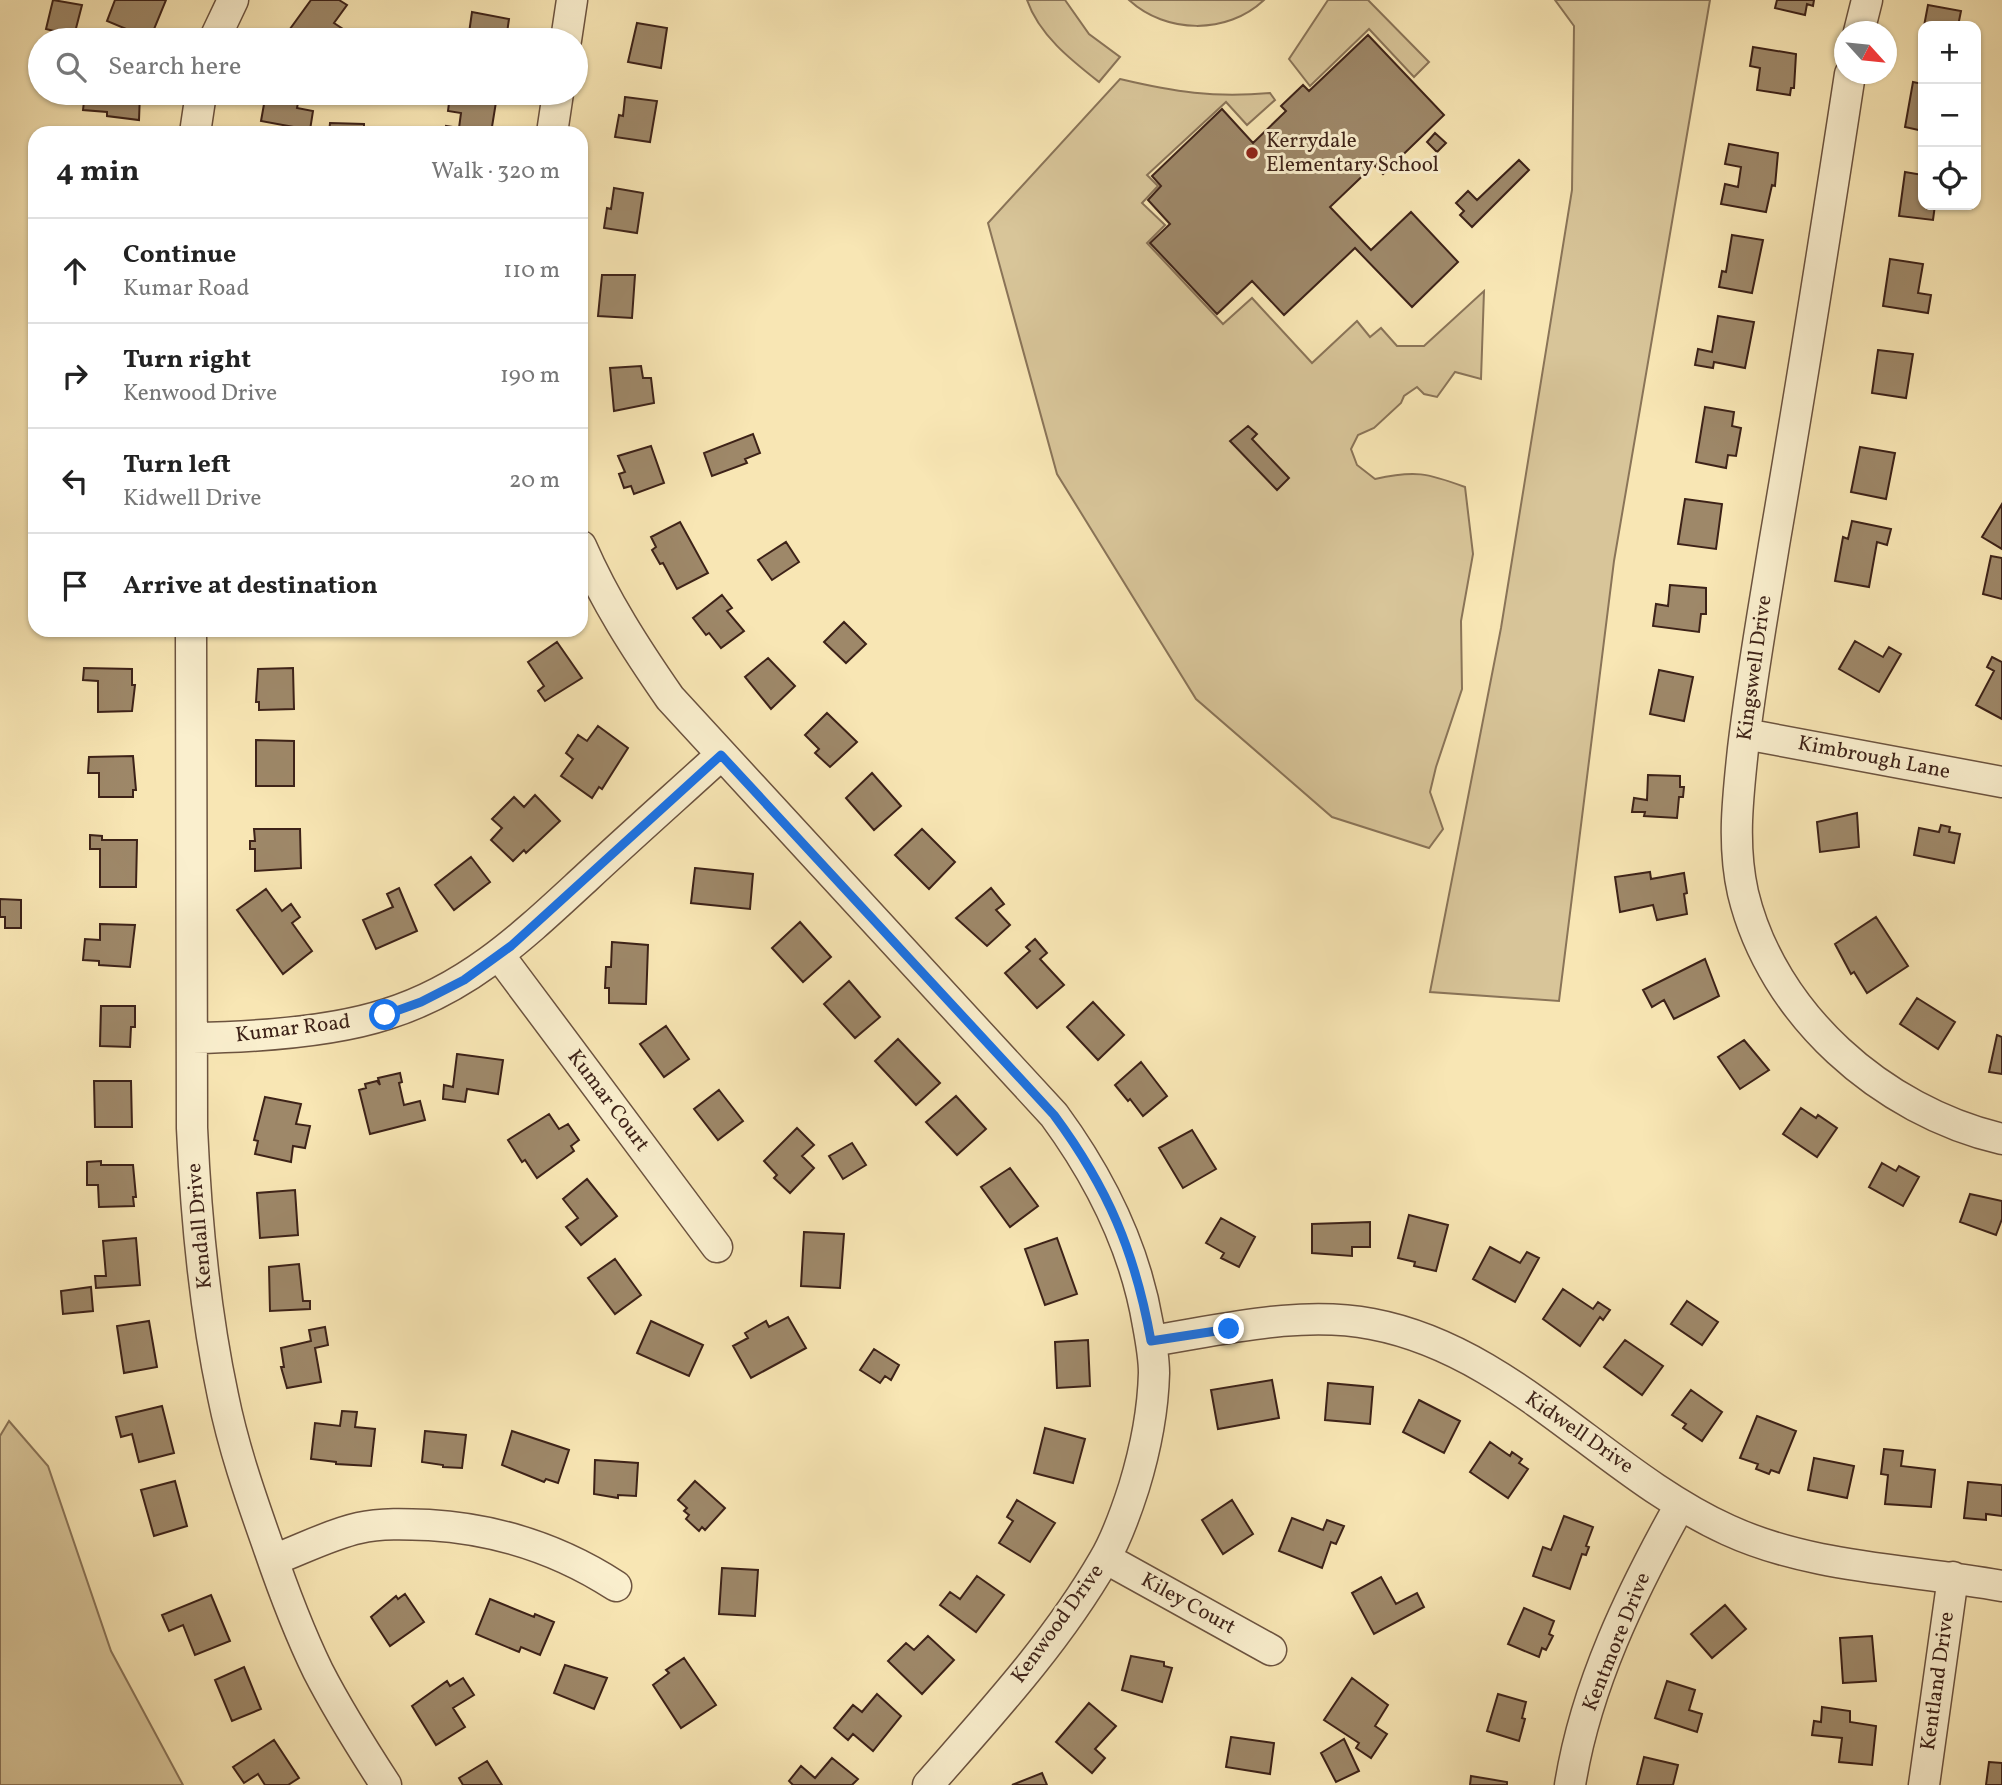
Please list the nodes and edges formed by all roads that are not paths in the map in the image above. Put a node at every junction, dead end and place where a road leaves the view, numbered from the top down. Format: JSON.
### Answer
{"nodes":[{"id":1,"x":233,"y":0,"type":"edge"},
{"id":2,"x":572,"y":0,"type":"edge"},
{"id":3,"x":1867,"y":0,"type":"edge"},
{"id":4,"x":1862,"y":21,"type":"edge"},
{"id":5,"x":220,"y":28,"type":"edge"},
{"id":6,"x":568,"y":28,"type":"edge"},
{"id":7,"x":1848,"y":84,"type":"edge"},
{"id":8,"x":199,"y":105,"type":"edge"},
{"id":9,"x":556,"y":105,"type":"edge"},
{"id":10,"x":196,"y":126,"type":"edge"},
{"id":11,"x":553,"y":126,"type":"edge"},
{"id":12,"x":588,"y":562,"type":"edge"},
{"id":13,"x":191,"y":637,"type":"edge"},
{"id":14,"x":1745,"y":734,"type":"junction"},
{"id":15,"x":721,"y":755,"type":"junction"},
{"id":16,"x":2002,"y":782,"type":"edge"},
{"id":17,"x":499,"y":955,"type":"junction"},
{"id":18,"x":192,"y":1038,"type":"junction"},
{"id":19,"x":2002,"y":1139,"type":"edge"},
{"id":20,"x":717,"y":1247,"type":"dead end"},
{"id":21,"x":1151,"y":1341,"type":"junction"},
{"id":22,"x":1681,"y":1506,"type":"junction"},
{"id":23,"x":1105,"y":1558,"type":"junction"},
{"id":24,"x":272,"y":1560,"type":"junction"},
{"id":25,"x":1953,"y":1577,"type":"junction"},
{"id":26,"x":617,"y":1586,"type":"dead end"},
{"id":27,"x":2002,"y":1586,"type":"edge"},
{"id":28,"x":1271,"y":1650,"type":"dead end"},
{"id":29,"x":386,"y":1785,"type":"edge"},
{"id":30,"x":928,"y":1785,"type":"edge"},
{"id":31,"x":1570,"y":1785,"type":"edge"},
{"id":32,"x":1924,"y":1785,"type":"edge"}],
"edges":[{"from":1,"to":5,"type":"street"},
{"from":2,"to":6,"type":"street"},
{"from":3,"to":4,"type":"street"},
{"from":7,"to":14,"type":"street","name":"Kingswell Drive"},
{"from":8,"to":10,"type":"street"},
{"from":9,"to":11,"type":"street"},
{"from":12,"to":15,"type":"street","name":"Kenwood Drive"},
{"from":13,"to":18,"type":"street","name":"Kendall Drive"},
{"from":14,"to":16,"type":"street","name":"Kimbrough Lane"},
{"from":14,"to":19,"type":"street","name":"Kingswell Drive"},
{"from":15,"to":17,"type":"street","name":"Kumar Road"},
{"from":15,"to":21,"type":"street","name":"Kenwood Drive"},
{"from":17,"to":18,"type":"street","name":"Kumar Road"},
{"from":17,"to":20,"type":"street","name":"Kumar Court"},
{"from":18,"to":24,"type":"street","name":"Kendall Drive"},
{"from":21,"to":22,"type":"street","name":"Kidwell Drive"},
{"from":21,"to":23,"type":"street","name":"Kenwood Drive"},
{"from":22,"to":25,"type":"street","name":"Kidwell Drive"},
{"from":22,"to":31,"type":"street","name":"Kentmore Drive"},
{"from":23,"to":28,"type":"street","name":"Kiley Court"},
{"from":23,"to":30,"type":"street","name":"Kenwood Drive"},
{"from":24,"to":26,"type":"street"},
{"from":24,"to":29,"type":"street","name":"Kendall Drive"},
{"from":25,"to":27,"type":"street","name":"Kidwell Drive"},
{"from":25,"to":32,"type":"street","name":"Kentland Drive"}]}
